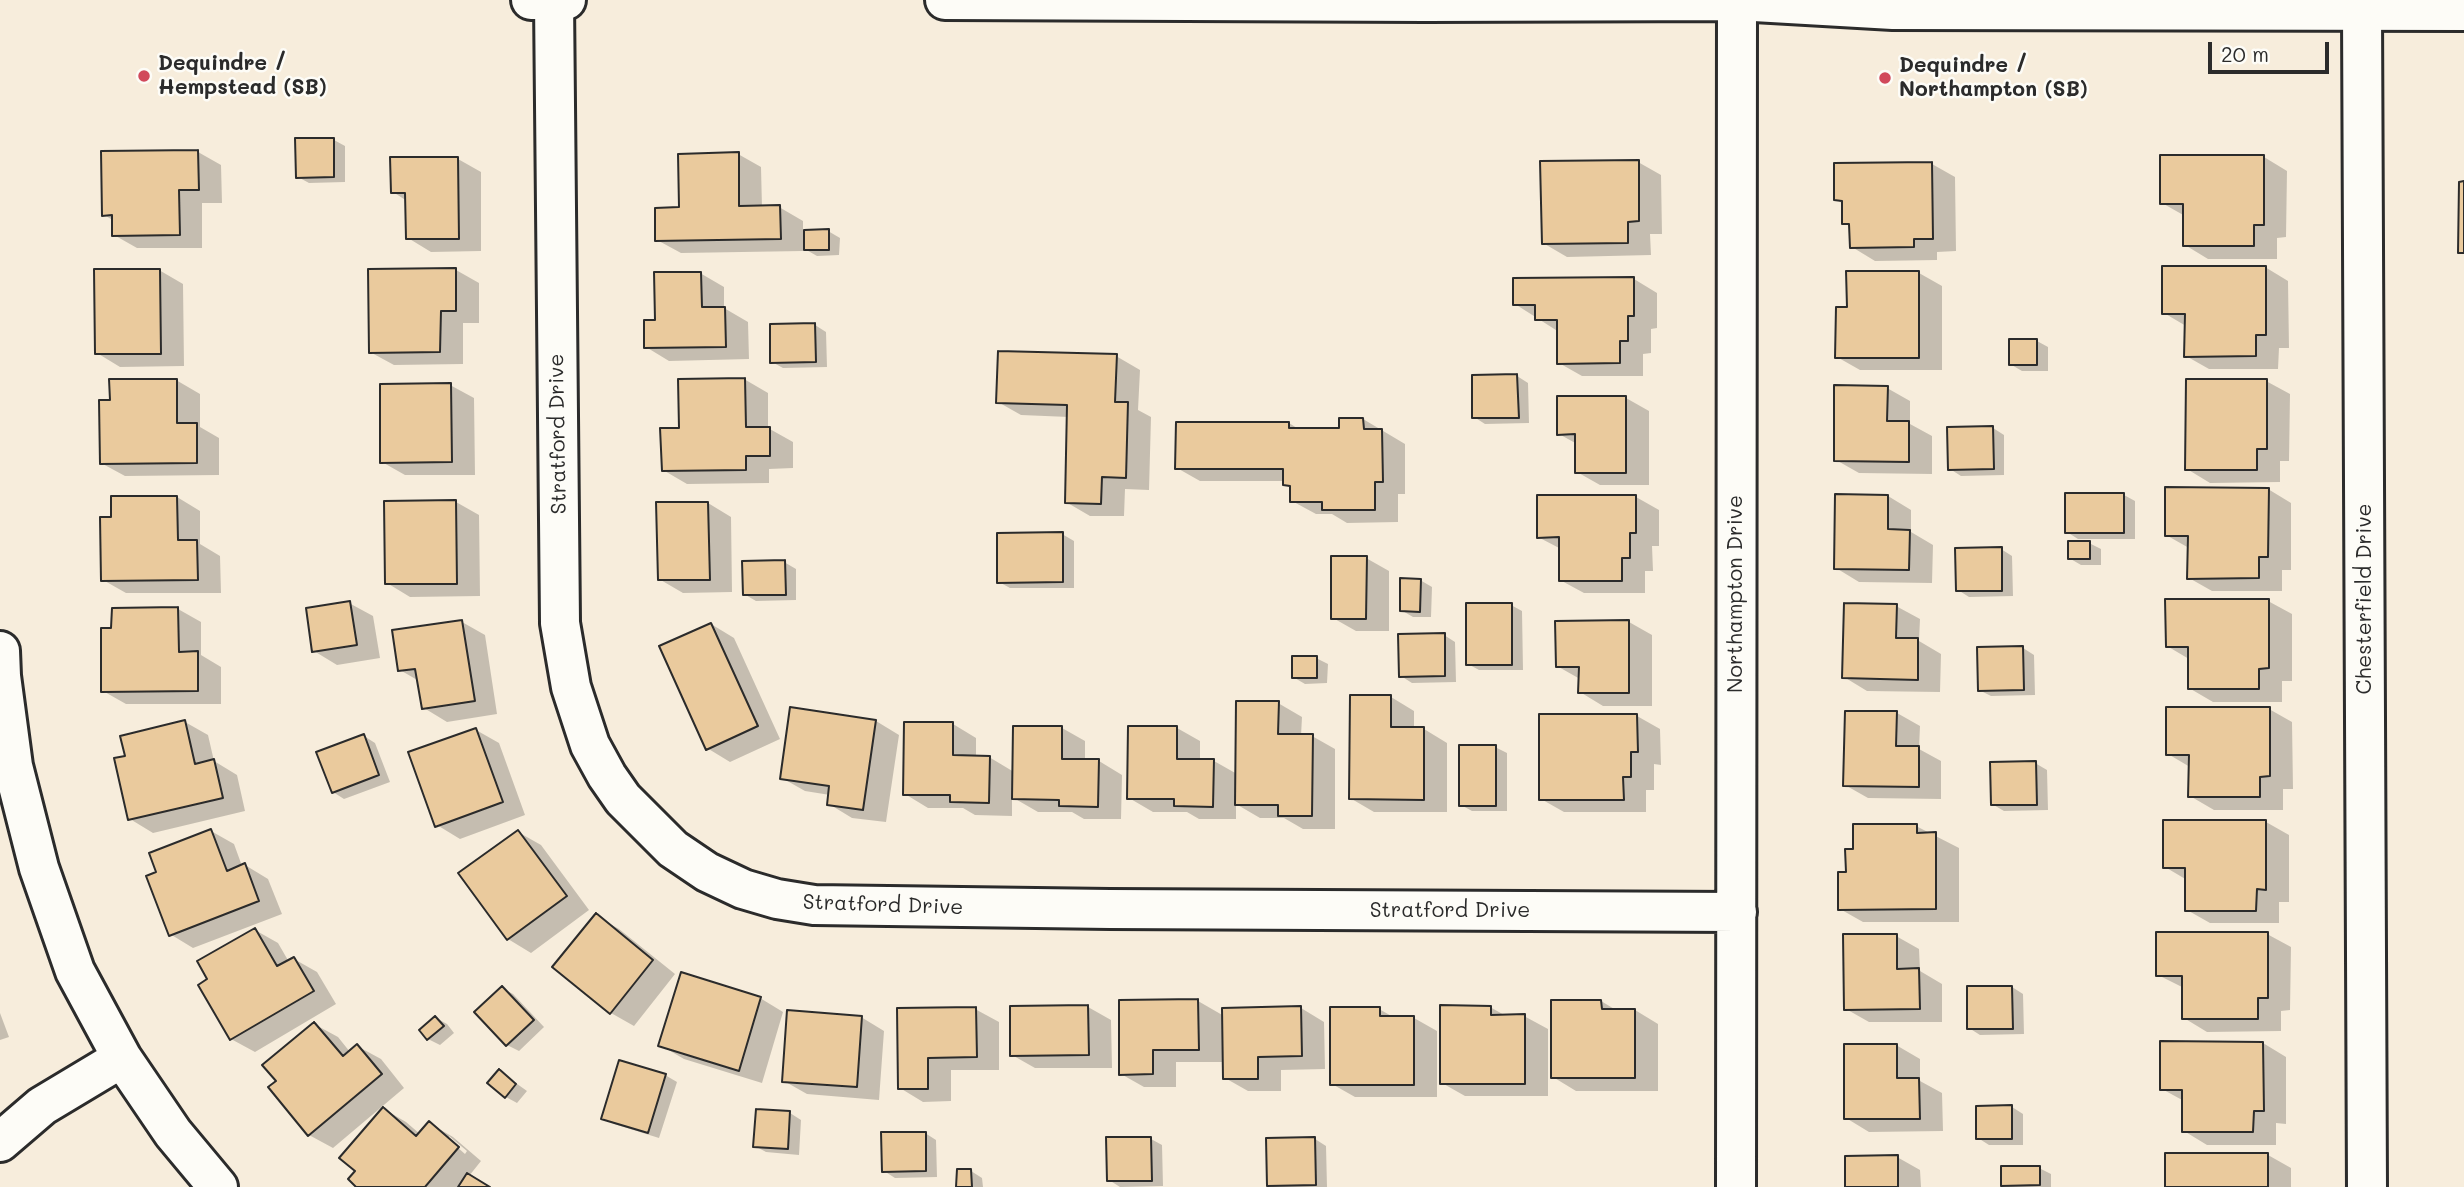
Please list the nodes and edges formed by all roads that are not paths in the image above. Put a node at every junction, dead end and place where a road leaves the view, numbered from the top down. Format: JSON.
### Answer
{"nodes":[{"id":1,"x":531,"y":0,"type":"edge"},
{"id":2,"x":566,"y":0,"type":"edge"},
{"id":3,"x":945,"y":0,"type":"edge"},
{"id":4,"x":554,"y":1,"type":"edge"},
{"id":5,"x":1426,"y":1,"type":"edge"},
{"id":6,"x":1737,"y":1,"type":"edge"},
{"id":7,"x":2013,"y":5,"type":"edge"},
{"id":8,"x":2225,"y":5,"type":"edge"},
{"id":9,"x":2362,"y":11,"type":"junction"},
{"id":10,"x":2464,"y":11,"type":"edge"},
{"id":11,"x":0,"y":650,"type":"edge"},
{"id":12,"x":1737,"y":912,"type":"junction"},
{"id":13,"x":122,"y":1058,"type":"junction"},
{"id":14,"x":0,"y":1142,"type":"edge"},
{"id":15,"x":218,"y":1187,"type":"edge"},
{"id":16,"x":1736,"y":1187,"type":"edge"},
{"id":17,"x":2367,"y":1187,"type":"edge"}],
"edges":[{"from":1,"to":4,"type":"street"},
{"from":2,"to":4,"type":"street"},
{"from":3,"to":5,"type":"street"},
{"from":4,"to":12,"type":"street","name":"Stratford Drive"},
{"from":5,"to":6,"type":"street"},
{"from":6,"to":7,"type":"street"},
{"from":6,"to":12,"type":"street","name":"Northampton Drive"},
{"from":7,"to":8,"type":"street"},
{"from":8,"to":9,"type":"street"},
{"from":9,"to":10,"type":"street"},
{"from":9,"to":17,"type":"street","name":"Chesterfield Drive"},
{"from":11,"to":13,"type":"street"},
{"from":12,"to":16,"type":"street","name":"Northampton Drive"},
{"from":13,"to":14,"type":"street"},
{"from":13,"to":15,"type":"street"}]}
